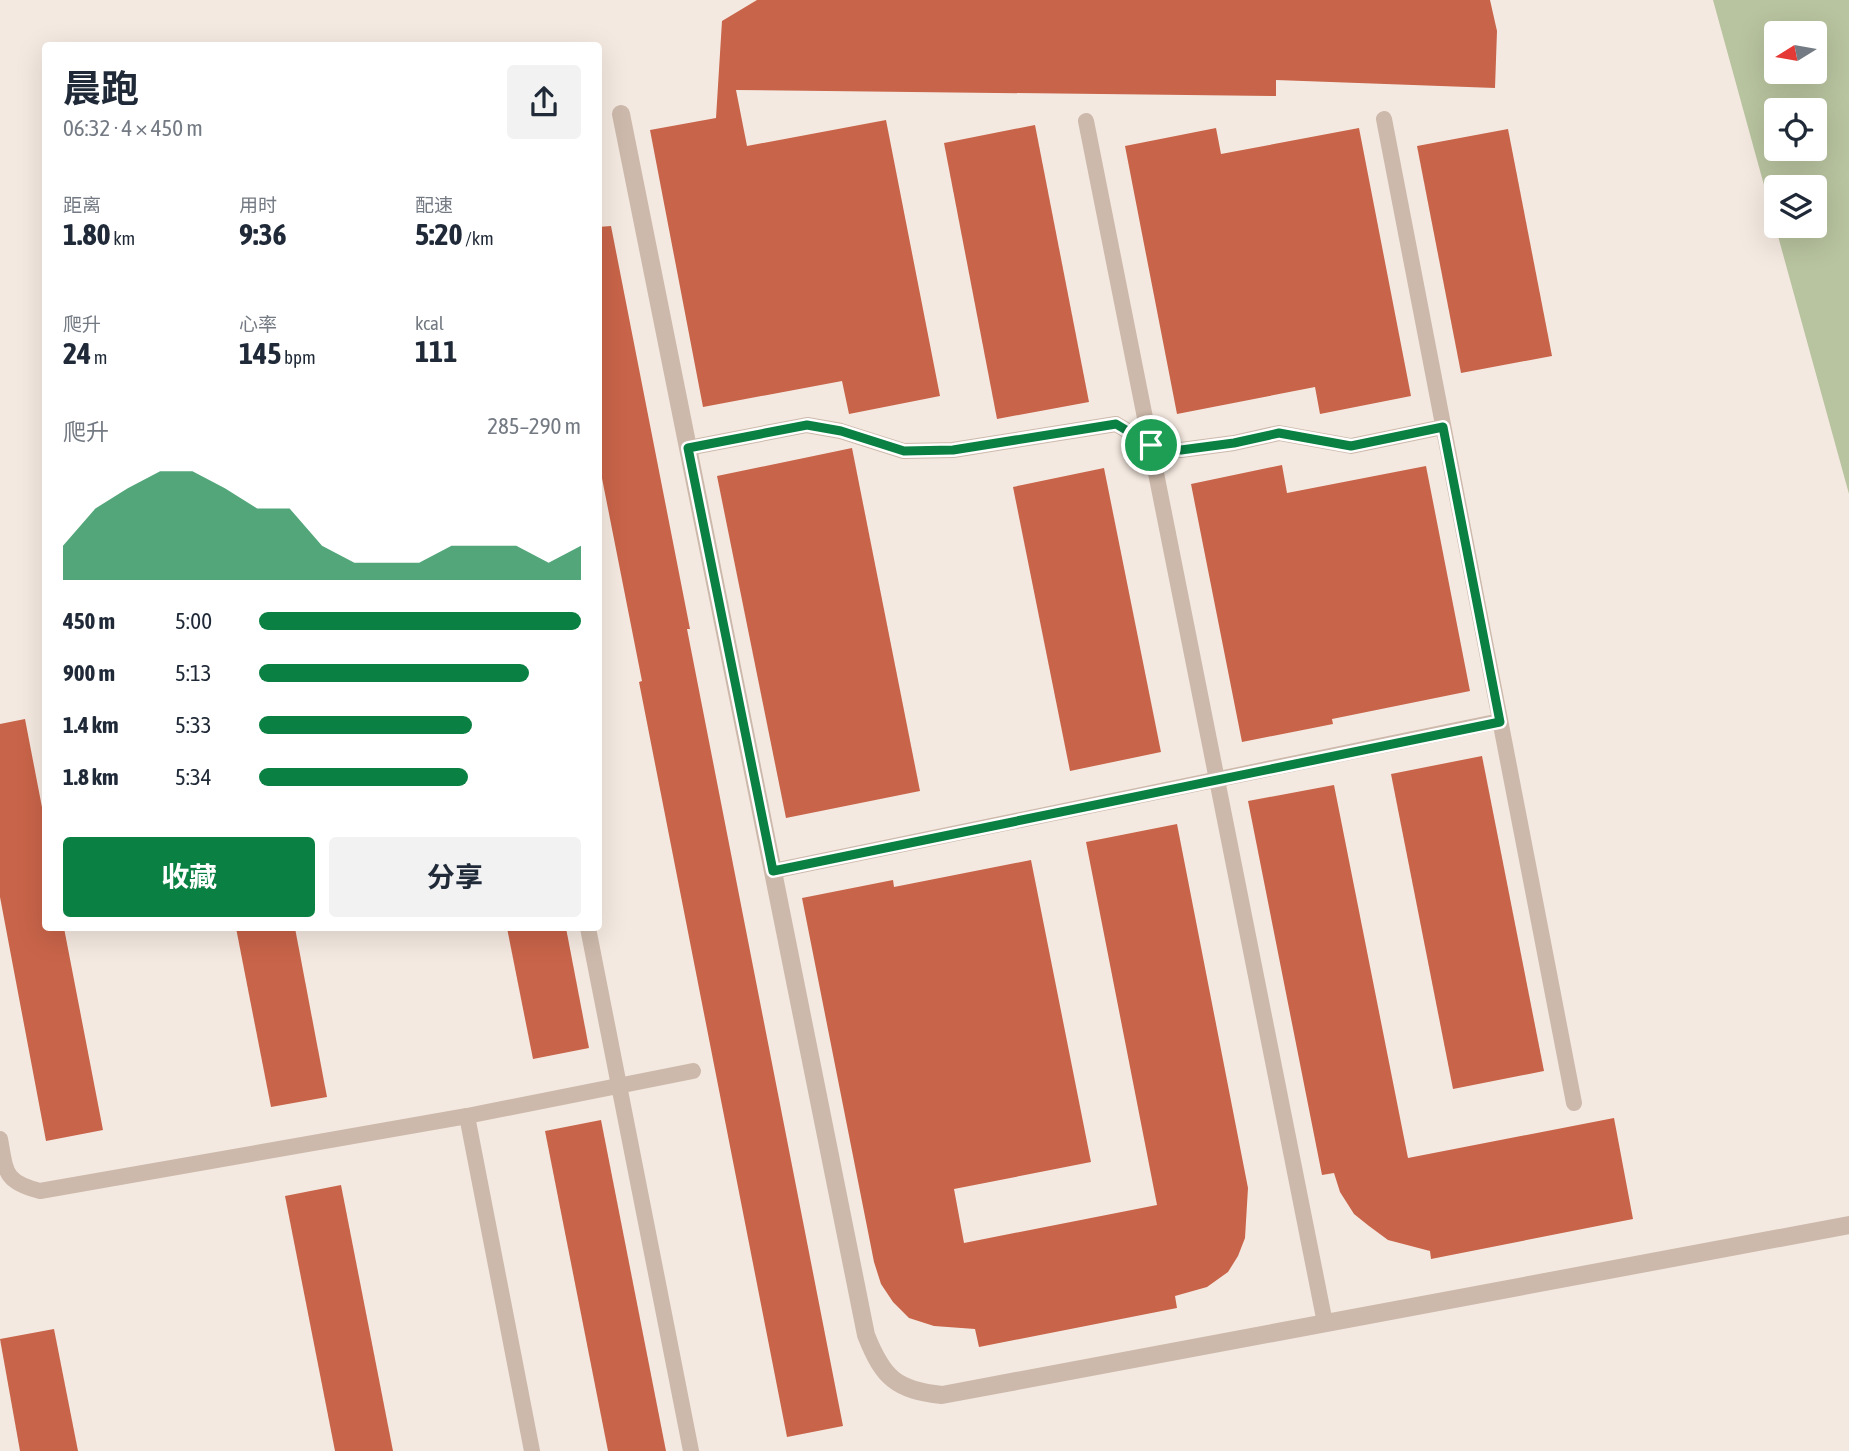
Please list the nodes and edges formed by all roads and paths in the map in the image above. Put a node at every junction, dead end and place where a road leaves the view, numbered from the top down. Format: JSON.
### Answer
{"nodes":[{"id":1,"x":621,"y":114,"type":"dead end"},
{"id":2,"x":1384,"y":119,"type":"dead end"},
{"id":3,"x":1086,"y":121,"type":"dead end"},
{"id":4,"x":1443,"y":427,"type":"junction"},
{"id":5,"x":1151,"y":445,"type":"junction"},
{"id":6,"x":688,"y":448,"type":"junction"},
{"id":7,"x":1500,"y":722,"type":"junction"},
{"id":8,"x":1217,"y":780,"type":"junction"},
{"id":9,"x":773,"y":871,"type":"junction"},
{"id":10,"x":589,"y":931,"type":"edge"},
{"id":11,"x":693,"y":1071,"type":"dead end"},
{"id":12,"x":619,"y":1086,"type":"junction"},
{"id":13,"x":1574,"y":1103,"type":"dead end"},
{"id":14,"x":467,"y":1116,"type":"junction"},
{"id":15,"x":0,"y":1139,"type":"edge"},
{"id":16,"x":1849,"y":1225,"type":"edge"},
{"id":17,"x":1325,"y":1323,"type":"junction"},
{"id":18,"x":533,"y":1451,"type":"edge"},
{"id":19,"x":691,"y":1451,"type":"edge"}],
"edges":[{"from":1,"to":6,"type":"street"},
{"from":2,"to":4,"type":"lane"},
{"from":3,"to":5,"type":"lane"},
{"from":4,"to":5,"type":"lane"},
{"from":4,"to":7,"type":"lane"},
{"from":5,"to":6,"type":"lane"},
{"from":5,"to":8,"type":"lane"},
{"from":6,"to":9,"type":"street"},
{"from":7,"to":8,"type":"lane"},
{"from":7,"to":13,"type":"lane"},
{"from":8,"to":9,"type":"lane"},
{"from":8,"to":17,"type":"lane"},
{"from":9,"to":17,"type":"street"},
{"from":10,"to":12,"type":"lane"},
{"from":11,"to":12,"type":"lane"},
{"from":12,"to":14,"type":"lane"},
{"from":12,"to":19,"type":"lane"},
{"from":14,"to":15,"type":"lane"},
{"from":14,"to":18,"type":"lane"},
{"from":16,"to":17,"type":"street"}]}
